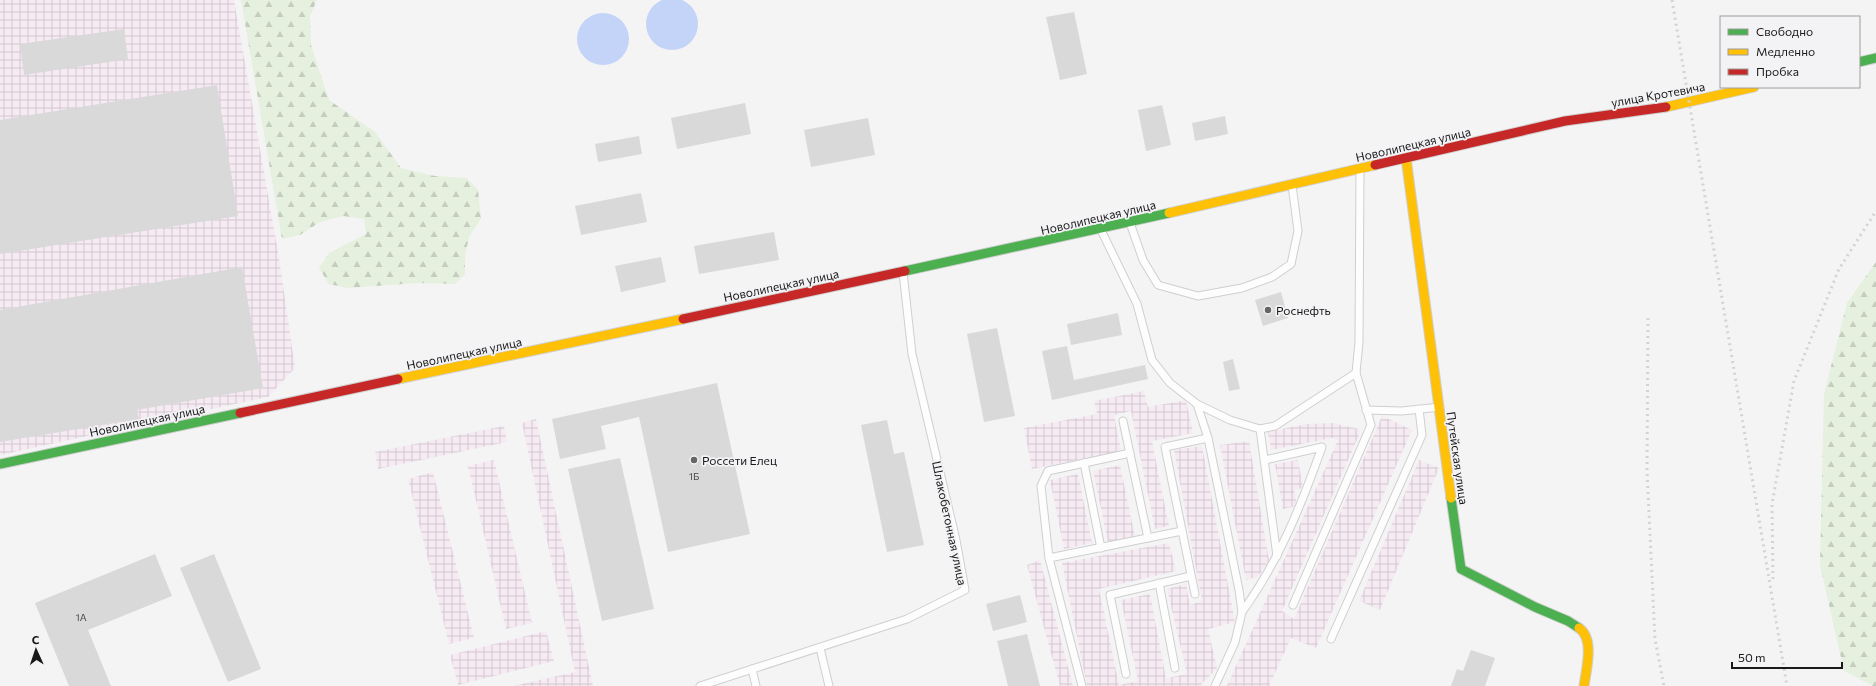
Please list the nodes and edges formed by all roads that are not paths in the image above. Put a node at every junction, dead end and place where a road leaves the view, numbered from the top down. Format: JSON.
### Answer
{"nodes":[{"id":1,"x":1876,"y":58,"type":"edge"},
{"id":2,"x":1860,"y":62,"type":"edge"},
{"id":3,"x":1750,"y":88,"type":"edge"},
{"id":4,"x":1565,"y":121,"type":"joint"},
{"id":5,"x":1406,"y":158,"type":"junction"},
{"id":6,"x":1360,"y":169,"type":"junction"},
{"id":7,"x":1292,"y":185,"type":"junction"},
{"id":8,"x":1130,"y":222,"type":"junction"},
{"id":9,"x":1100,"y":229,"type":"junction"},
{"id":10,"x":903,"y":272,"type":"junction"},
{"id":11,"x":1356,"y":373,"type":"junction"},
{"id":12,"x":1197,"y":404,"type":"junction"},
{"id":13,"x":1440,"y":407,"type":"junction"},
{"id":14,"x":1419,"y":409,"type":"junction"},
{"id":15,"x":1366,"y":410,"type":"junction"},
{"id":16,"x":1124,"y":421,"type":"dead end"},
{"id":17,"x":1260,"y":429,"type":"junction"},
{"id":18,"x":1208,"y":438,"type":"junction"},
{"id":19,"x":1130,"y":454,"type":"junction"},
{"id":20,"x":1265,"y":460,"type":"junction"},
{"id":21,"x":1084,"y":463,"type":"junction"},
{"id":22,"x":0,"y":464,"type":"edge"},
{"id":23,"x":1182,"y":531,"type":"junction"},
{"id":24,"x":1148,"y":538,"type":"junction"},
{"id":25,"x":1101,"y":548,"type":"junction"},
{"id":26,"x":1277,"y":557,"type":"junction"},
{"id":27,"x":1049,"y":558,"type":"junction"},
{"id":28,"x":1191,"y":576,"type":"junction"},
{"id":29,"x":1159,"y":583,"type":"junction"},
{"id":30,"x":1195,"y":594,"type":"dead end"},
{"id":31,"x":1293,"y":605,"type":"dead end"},
{"id":32,"x":1242,"y":612,"type":"junction"},
{"id":33,"x":1331,"y":639,"type":"dead end"},
{"id":34,"x":820,"y":648,"type":"junction"},
{"id":35,"x":1175,"y":668,"type":"dead end"},
{"id":36,"x":752,"y":669,"type":"junction"},
{"id":37,"x":1126,"y":674,"type":"dead end"},
{"id":38,"x":700,"y":686,"type":"edge"},
{"id":39,"x":756,"y":686,"type":"edge"},
{"id":40,"x":829,"y":686,"type":"edge"},
{"id":41,"x":1082,"y":686,"type":"edge"},
{"id":42,"x":1215,"y":686,"type":"edge"},
{"id":43,"x":1584,"y":686,"type":"edge"}],
"edges":[{"from":1,"to":2,"type":"street"},
{"from":3,"to":4,"type":"street","name":"улица Кротевича"},
{"from":4,"to":5,"type":"street","name":"Новолипецкая улица"},
{"from":5,"to":6,"type":"street","name":"Новолипецкая улица"},
{"from":5,"to":13,"type":"street","name":"Путейская улица"},
{"from":6,"to":7,"type":"street","name":"Новолипецкая улица"},
{"from":6,"to":11,"type":"lane"},
{"from":7,"to":8,"type":"street","name":"Новолипецкая улица"},
{"from":7,"to":8,"type":"lane"},
{"from":8,"to":9,"type":"street","name":"Новолипецкая улица"},
{"from":9,"to":10,"type":"street","name":"Новолипецкая улица"},
{"from":9,"to":12,"type":"lane"},
{"from":10,"to":22,"type":"street","name":"Новолипецкая улица"},
{"from":10,"to":34,"type":"lane","name":"Шлакобетонная улица"},
{"from":11,"to":15,"type":"lane"},
{"from":11,"to":17,"type":"lane"},
{"from":12,"to":17,"type":"lane"},
{"from":12,"to":18,"type":"lane"},
{"from":13,"to":14,"type":"lane"},
{"from":13,"to":43,"type":"street","name":"Путейская улица"},
{"from":14,"to":15,"type":"lane"},
{"from":14,"to":33,"type":"lane"},
{"from":15,"to":31,"type":"lane"},
{"from":16,"to":19,"type":"lane"},
{"from":17,"to":20,"type":"lane"},
{"from":18,"to":23,"type":"lane"},
{"from":18,"to":32,"type":"lane"},
{"from":19,"to":21,"type":"lane"},
{"from":19,"to":24,"type":"lane"},
{"from":20,"to":26,"type":"lane"},
{"from":20,"to":26,"type":"lane"},
{"from":21,"to":25,"type":"lane"},
{"from":21,"to":27,"type":"lane"},
{"from":23,"to":24,"type":"lane"},
{"from":23,"to":28,"type":"lane"},
{"from":24,"to":25,"type":"lane"},
{"from":25,"to":27,"type":"lane"},
{"from":26,"to":32,"type":"lane"},
{"from":27,"to":41,"type":"lane"},
{"from":28,"to":29,"type":"lane"},
{"from":28,"to":30,"type":"lane"},
{"from":29,"to":35,"type":"lane"},
{"from":29,"to":37,"type":"lane"},
{"from":32,"to":42,"type":"lane"},
{"from":34,"to":36,"type":"lane","name":"Шлакобетонная улица"},
{"from":34,"to":40,"type":"lane"},
{"from":36,"to":38,"type":"lane","name":"Шлакобетонная улица"},
{"from":36,"to":39,"type":"lane"}]}
